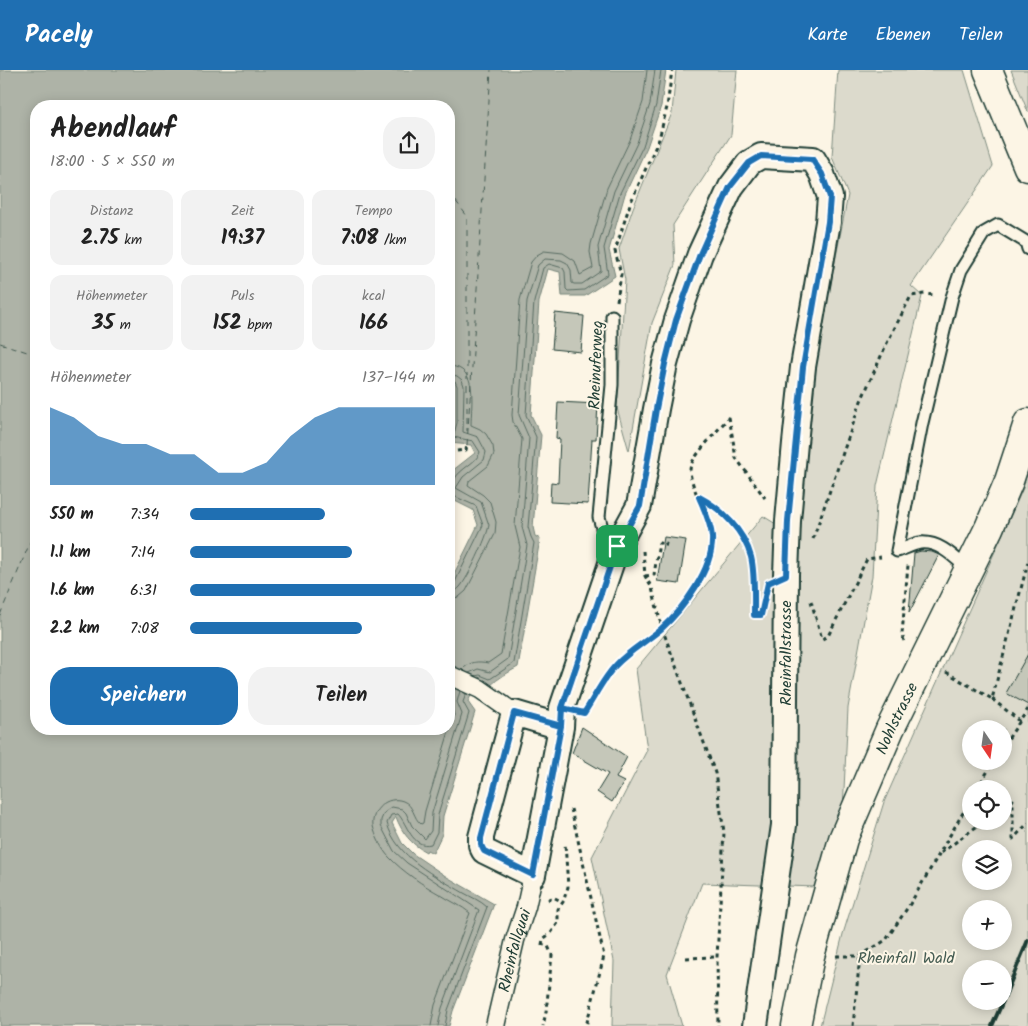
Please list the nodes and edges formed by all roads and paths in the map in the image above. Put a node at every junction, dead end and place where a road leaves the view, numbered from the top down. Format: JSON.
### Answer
{"nodes":[{"id":1,"x":672,"y":70,"type":"edge"},
{"id":2,"x":988,"y":70,"type":"edge"},
{"id":3,"x":1028,"y":167,"type":"edge"},
{"id":4,"x":1028,"y":249,"type":"edge"},
{"id":5,"x":952,"y":297,"type":"junction"},
{"id":6,"x":612,"y":316,"type":"joint"},
{"id":7,"x":1028,"y":423,"type":"edge"},
{"id":8,"x":467,"y":445,"type":"dead end"},
{"id":9,"x":455,"y":451,"type":"edge"},
{"id":10,"x":699,"y":497,"type":"junction"},
{"id":11,"x":788,"y":521,"type":"junction"},
{"id":12,"x":812,"y":541,"type":"dead end"},
{"id":13,"x":617,"y":546,"type":"junction"},
{"id":14,"x":665,"y":548,"type":"dead end"},
{"id":15,"x":892,"y":553,"type":"junction"},
{"id":16,"x":1028,"y":562,"type":"edge"},
{"id":17,"x":969,"y":570,"type":"junction"},
{"id":18,"x":645,"y":576,"type":"dead end"},
{"id":19,"x":652,"y":588,"type":"dead end"},
{"id":20,"x":810,"y":596,"type":"dead end"},
{"id":21,"x":763,"y":607,"type":"dead end"},
{"id":22,"x":662,"y":628,"type":"junction"},
{"id":23,"x":926,"y":659,"type":"junction"},
{"id":24,"x":455,"y":678,"type":"edge"},
{"id":25,"x":992,"y":699,"type":"junction"},
{"id":26,"x":1028,"y":709,"type":"edge"},
{"id":27,"x":514,"y":713,"type":"junction"},
{"id":28,"x":562,"y":717,"type":"junction"},
{"id":29,"x":1020,"y":722,"type":"junction"},
{"id":30,"x":1012,"y":734,"type":"edge"},
{"id":31,"x":1012,"y":801,"type":"edge"},
{"id":32,"x":962,"y":814,"type":"edge"},
{"id":33,"x":1028,"y":823,"type":"edge"},
{"id":34,"x":571,"y":824,"type":"dead end"},
{"id":35,"x":972,"y":830,"type":"edge"},
{"id":36,"x":566,"y":838,"type":"dead end"},
{"id":37,"x":938,"y":855,"type":"junction"},
{"id":38,"x":533,"y":875,"type":"junction"},
{"id":39,"x":515,"y":940,"type":"junction"},
{"id":40,"x":542,"y":945,"type":"junction"},
{"id":41,"x":810,"y":956,"type":"junction"},
{"id":42,"x":860,"y":956,"type":"junction"},
{"id":43,"x":718,"y":957,"type":"junction"},
{"id":44,"x":686,"y":958,"type":"dead end"},
{"id":45,"x":494,"y":1026,"type":"edge"},
{"id":46,"x":542,"y":1026,"type":"edge"},
{"id":47,"x":586,"y":1026,"type":"edge"},
{"id":48,"x":718,"y":1026,"type":"edge"},
{"id":49,"x":755,"y":1026,"type":"edge"},
{"id":50,"x":796,"y":1026,"type":"edge"},
{"id":51,"x":853,"y":1026,"type":"edge"}],
"edges":[{"from":1,"to":6,"type":"path","name":"Rheinuferweg"},
{"from":2,"to":3,"type":"street"},
{"from":4,"to":5,"type":"lane"},
{"from":5,"to":12,"type":"path"},
{"from":5,"to":15,"type":"lane"},
{"from":6,"to":13,"type":"lane","name":"Rheinuferweg"},
{"from":7,"to":17,"type":"street","name":"Nohlstrasse"},
{"from":8,"to":9,"type":"path"},
{"from":10,"to":11,"type":"path"},
{"from":10,"to":21,"type":"path"},
{"from":10,"to":22,"type":"path"},
{"from":11,"to":13,"type":"street","name":"Rheinfallstrasse"},
{"from":11,"to":49,"type":"street","name":"Rheinfallstrasse"},
{"from":13,"to":28,"type":"street","name":"Rheinfallquai"},
{"from":14,"to":18,"type":"path"},
{"from":15,"to":17,"type":"lane"},
{"from":15,"to":20,"type":"path"},
{"from":15,"to":23,"type":"path"},
{"from":16,"to":25,"type":"path"},
{"from":17,"to":23,"type":"street","name":"Nohlstrasse"},
{"from":19,"to":22,"type":"path"},
{"from":22,"to":28,"type":"path"},
{"from":22,"to":43,"type":"path"},
{"from":23,"to":25,"type":"path"},
{"from":23,"to":41,"type":"street","name":"Nohlstrasse"},
{"from":24,"to":27,"type":"street"},
{"from":25,"to":29,"type":"path"},
{"from":26,"to":29,"type":"path"},
{"from":27,"to":28,"type":"street"},
{"from":27,"to":38,"type":"street"},
{"from":28,"to":38,"type":"street","name":"Rheinfallquai"},
{"from":29,"to":30,"type":"path"},
{"from":31,"to":33,"type":"path"},
{"from":32,"to":37,"type":"path"},
{"from":34,"to":47,"type":"path"},
{"from":35,"to":37,"type":"path"},
{"from":36,"to":40,"type":"path"},
{"from":37,"to":42,"type":"path"},
{"from":38,"to":39,"type":"street","name":"Rheinfallquai"},
{"from":39,"to":40,"type":"path"},
{"from":39,"to":45,"type":"street","name":"Rheinfallquai"},
{"from":40,"to":46,"type":"path"},
{"from":41,"to":42,"type":"path"},
{"from":41,"to":50,"type":"street","name":"Nohlstrasse"},
{"from":42,"to":51,"type":"path"},
{"from":43,"to":44,"type":"path"},
{"from":43,"to":48,"type":"path"}]}
